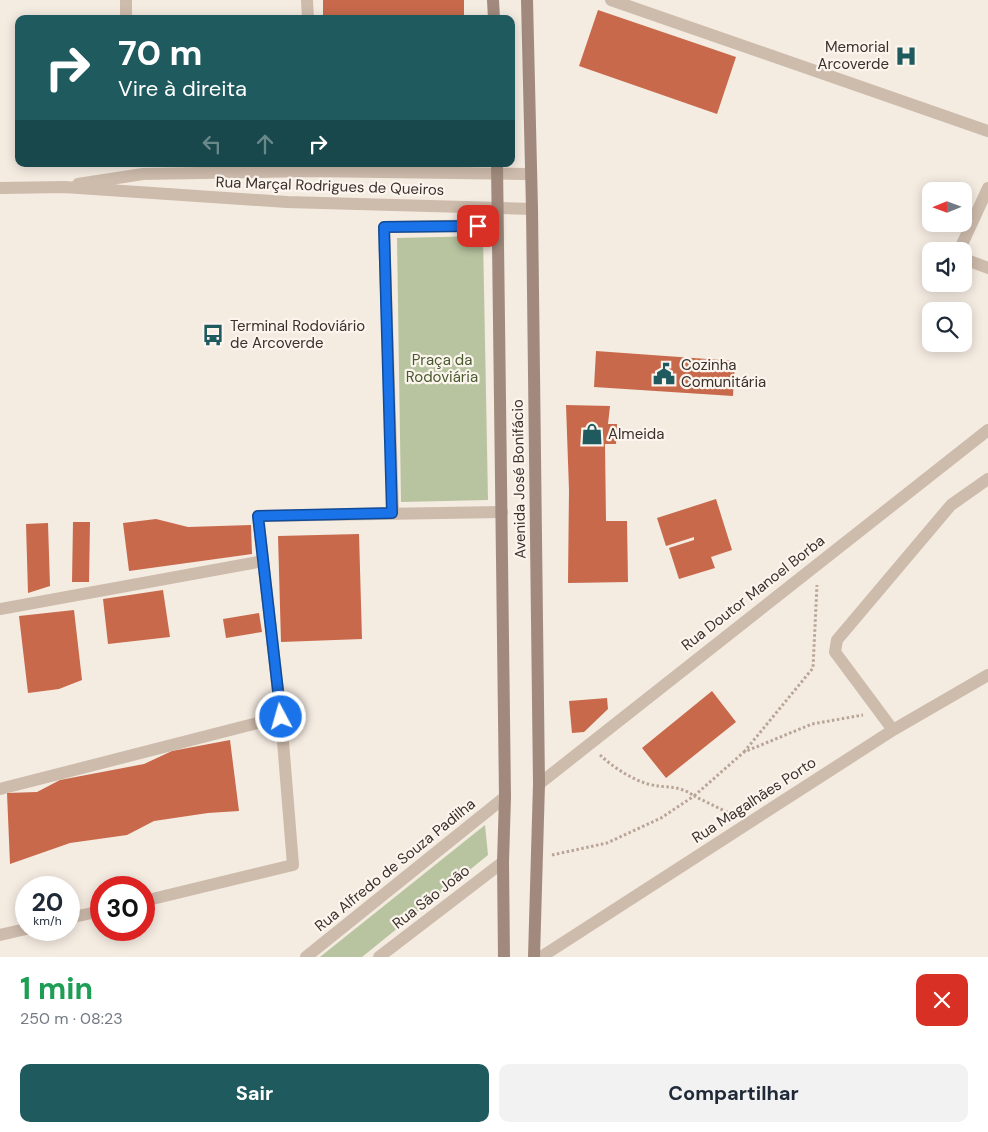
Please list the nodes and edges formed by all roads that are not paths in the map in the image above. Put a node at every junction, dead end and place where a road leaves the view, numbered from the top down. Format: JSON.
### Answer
{"nodes":[{"id":1,"x":126,"y":0,"type":"edge"},
{"id":2,"x":308,"y":0,"type":"edge"},
{"id":3,"x":493,"y":0,"type":"edge"},
{"id":4,"x":527,"y":0,"type":"edge"},
{"id":5,"x":611,"y":0,"type":"edge"},
{"id":6,"x":126,"y":15,"type":"edge"},
{"id":7,"x":308,"y":15,"type":"edge"},
{"id":8,"x":494,"y":15,"type":"edge"},
{"id":9,"x":988,"y":131,"type":"edge"},
{"id":10,"x":309,"y":167,"type":"edge"},
{"id":11,"x":497,"y":169,"type":"edge"},
{"id":12,"x":125,"y":170,"type":"edge"},
{"id":13,"x":530,"y":174,"type":"junction"},
{"id":14,"x":64,"y":187,"type":"junction"},
{"id":15,"x":0,"y":188,"type":"edge"},
{"id":16,"x":988,"y":188,"type":"edge"},
{"id":17,"x":126,"y":192,"type":"junction"},
{"id":18,"x":498,"y":208,"type":"junction"},
{"id":19,"x":532,"y":208,"type":"junction"},
{"id":20,"x":497,"y":225,"type":"junction"},
{"id":21,"x":963,"y":242,"type":"edge"},
{"id":22,"x":972,"y":262,"type":"edge"},
{"id":23,"x":988,"y":268,"type":"edge"},
{"id":24,"x":988,"y":430,"type":"edge"},
{"id":25,"x":988,"y":479,"type":"edge"},
{"id":26,"x":502,"y":512,"type":"junction"},
{"id":27,"x":392,"y":513,"type":"junction"},
{"id":28,"x":263,"y":561,"type":"junction"},
{"id":29,"x":0,"y":609,"type":"edge"},
{"id":30,"x":988,"y":675,"type":"edge"},
{"id":31,"x":281,"y":717,"type":"junction"},
{"id":32,"x":893,"y":730,"type":"junction"},
{"id":33,"x":539,"y":784,"type":"junction"},
{"id":34,"x":0,"y":789,"type":"edge"},
{"id":35,"x":505,"y":797,"type":"junction"},
{"id":36,"x":503,"y":862,"type":"junction"},
{"id":37,"x":155,"y":897,"type":"edge"},
{"id":38,"x":15,"y":931,"type":"edge"},
{"id":39,"x":0,"y":935,"type":"edge"},
{"id":40,"x":306,"y":957,"type":"edge"},
{"id":41,"x":379,"y":957,"type":"edge"},
{"id":42,"x":504,"y":957,"type":"edge"},
{"id":43,"x":534,"y":957,"type":"edge"},
{"id":44,"x":541,"y":957,"type":"edge"}],
"edges":[{"from":1,"to":6,"type":"street"},
{"from":2,"to":7,"type":"street"},
{"from":3,"to":8,"type":"main road"},
{"from":4,"to":13,"type":"main road","name":"Avenida José Bonifácio"},
{"from":5,"to":9,"type":"street"},
{"from":10,"to":11,"type":"street","name":"Rua Marçal Rodrigues de Queiros"},
{"from":10,"to":12,"type":"street","name":"Rua Marçal Rodrigues de Queiros"},
{"from":11,"to":13,"type":"street","name":"Rua Marçal Rodrigues de Queiros"},
{"from":11,"to":18,"type":"main road","name":"Avenida José Bonifácio"},
{"from":12,"to":14,"type":"street","name":"Rua Marçal Rodrigues de Queiros"},
{"from":12,"to":17,"type":"street"},
{"from":13,"to":19,"type":"main road","name":"Avenida José Bonifácio"},
{"from":14,"to":15,"type":"street"},
{"from":14,"to":17,"type":"street","name":"Rua Marçal Rodrigues de Queiros"},
{"from":16,"to":21,"type":"street"},
{"from":17,"to":18,"type":"street","name":"Rua Marçal Rodrigues de Queiros"},
{"from":18,"to":19,"type":"street","name":"Rua Marçal Rodrigues de Queiros"},
{"from":18,"to":20,"type":"main road","name":"Avenida José Bonifácio"},
{"from":19,"to":33,"type":"main road","name":"Avenida José Bonifácio"},
{"from":20,"to":26,"type":"main road","name":"Avenida José Bonifácio"},
{"from":20,"to":27,"type":"street"},
{"from":22,"to":23,"type":"street"},
{"from":24,"to":33,"type":"street","name":"Rua Doutor Manoel Borba"},
{"from":25,"to":32,"type":"street"},
{"from":26,"to":27,"type":"street"},
{"from":26,"to":35,"type":"main road","name":"Avenida José Bonifácio"},
{"from":27,"to":28,"type":"street"},
{"from":28,"to":29,"type":"street"},
{"from":28,"to":31,"type":"street"},
{"from":30,"to":32,"type":"street","name":"Rua Magalhães Porto"},
{"from":31,"to":34,"type":"street"},
{"from":31,"to":37,"type":"street"},
{"from":32,"to":44,"type":"street","name":"Rua Magalhães Porto"},
{"from":33,"to":43,"type":"main road","name":"Avenida José Bonifácio"},
{"from":35,"to":36,"type":"main road","name":"Avenida José Bonifácio"},
{"from":35,"to":40,"type":"street","name":"Rua Alfredo de Souza Padilha"},
{"from":36,"to":41,"type":"street","name":"Rua São João"},
{"from":36,"to":42,"type":"main road","name":"Avenida José Bonifácio"},
{"from":38,"to":39,"type":"street"}]}
